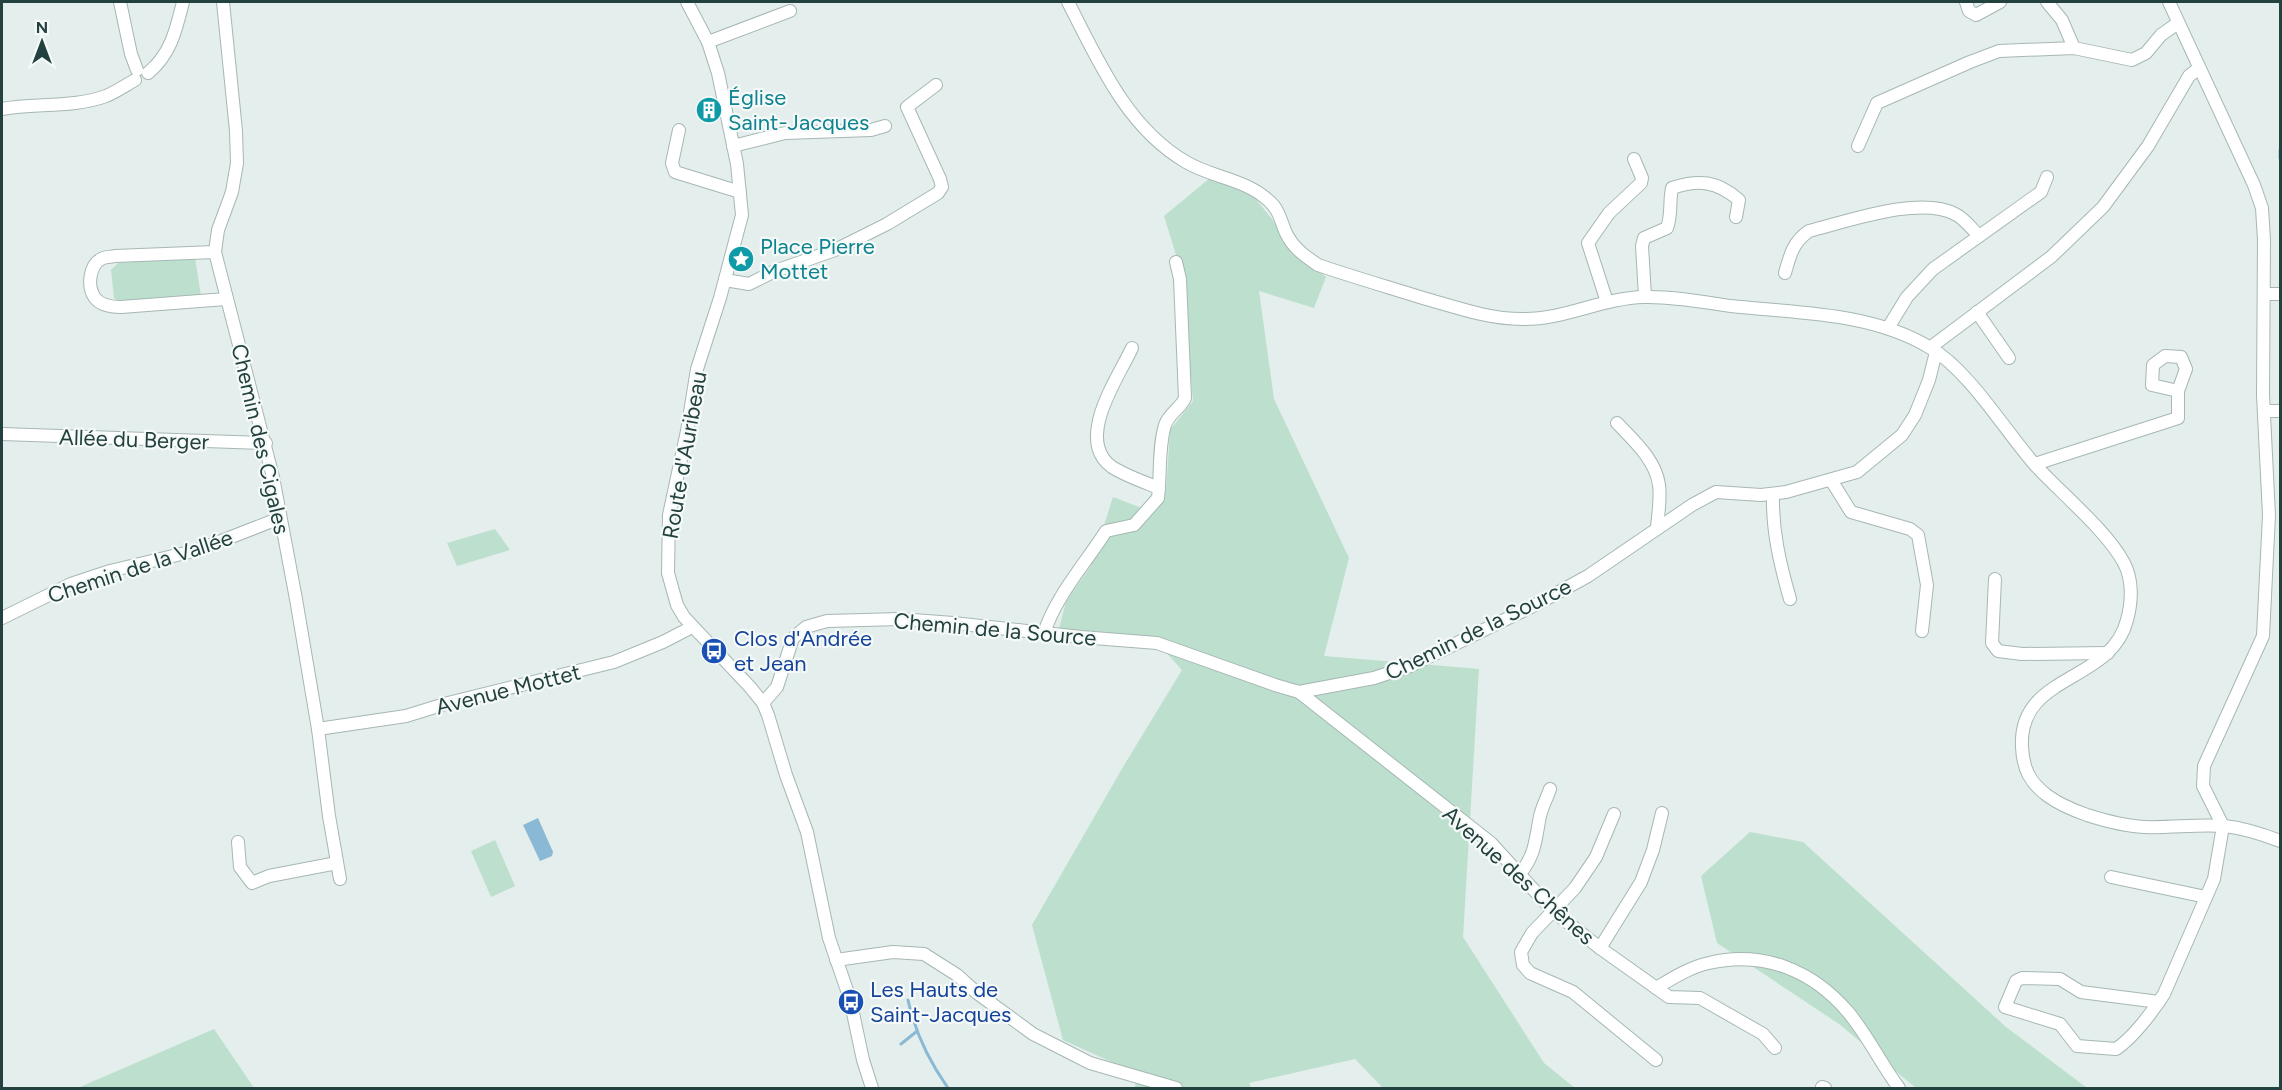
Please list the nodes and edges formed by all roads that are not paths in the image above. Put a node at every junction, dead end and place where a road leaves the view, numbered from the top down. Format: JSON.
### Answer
{"nodes":[{"id":1,"x":120,"y":2,"type":"edge"},
{"id":2,"x":183,"y":2,"type":"edge"},
{"id":3,"x":223,"y":2,"type":"edge"},
{"id":4,"x":687,"y":2,"type":"edge"},
{"id":5,"x":1068,"y":2,"type":"edge"},
{"id":6,"x":1966,"y":2,"type":"edge"},
{"id":7,"x":2000,"y":2,"type":"edge"},
{"id":8,"x":2047,"y":2,"type":"edge"},
{"id":9,"x":2169,"y":2,"type":"edge"},
{"id":10,"x":790,"y":11,"type":"dead end"},
{"id":11,"x":2178,"y":23,"type":"junction"},
{"id":12,"x":708,"y":42,"type":"junction"},
{"id":13,"x":2074,"y":48,"type":"junction"},
{"id":14,"x":2199,"y":68,"type":"junction"},
{"id":15,"x":140,"y":74,"type":"junction"},
{"id":16,"x":936,"y":85,"type":"dead end"},
{"id":17,"x":2,"y":109,"type":"edge"},
{"id":18,"x":885,"y":126,"type":"dead end"},
{"id":19,"x":679,"y":130,"type":"dead end"},
{"id":20,"x":733,"y":146,"type":"junction"},
{"id":21,"x":1858,"y":146,"type":"dead end"},
{"id":22,"x":1634,"y":159,"type":"dead end"},
{"id":23,"x":2047,"y":177,"type":"dead end"},
{"id":24,"x":740,"y":192,"type":"junction"},
{"id":25,"x":1736,"y":217,"type":"dead end"},
{"id":26,"x":1979,"y":236,"type":"junction"},
{"id":27,"x":215,"y":252,"type":"junction"},
{"id":28,"x":1176,"y":262,"type":"dead end"},
{"id":29,"x":1785,"y":273,"type":"dead end"},
{"id":30,"x":725,"y":280,"type":"junction"},
{"id":31,"x":2264,"y":294,"type":"junction"},
{"id":32,"x":2280,"y":294,"type":"edge"},
{"id":33,"x":1646,"y":296,"type":"junction"},
{"id":34,"x":226,"y":299,"type":"junction"},
{"id":35,"x":1607,"y":302,"type":"junction"},
{"id":36,"x":1977,"y":312,"type":"junction"},
{"id":37,"x":1888,"y":328,"type":"junction"},
{"id":38,"x":1132,"y":348,"type":"dead end"},
{"id":39,"x":1933,"y":349,"type":"junction"},
{"id":40,"x":2009,"y":358,"type":"dead end"},
{"id":41,"x":2178,"y":391,"type":"dead end"},
{"id":42,"x":2264,"y":411,"type":"junction"},
{"id":43,"x":2280,"y":411,"type":"edge"},
{"id":44,"x":1617,"y":423,"type":"dead end"},
{"id":45,"x":2,"y":434,"type":"edge"},
{"id":46,"x":266,"y":443,"type":"junction"},
{"id":47,"x":2035,"y":464,"type":"junction"},
{"id":48,"x":1831,"y":480,"type":"junction"},
{"id":49,"x":1159,"y":488,"type":"junction"},
{"id":50,"x":1773,"y":494,"type":"junction"},
{"id":51,"x":280,"y":518,"type":"junction"},
{"id":52,"x":1657,"y":528,"type":"junction"},
{"id":53,"x":1995,"y":579,"type":"dead end"},
{"id":54,"x":1790,"y":599,"type":"dead end"},
{"id":55,"x":2,"y":618,"type":"edge"},
{"id":56,"x":692,"y":627,"type":"junction"},
{"id":57,"x":1922,"y":631,"type":"dead end"},
{"id":58,"x":1044,"y":633,"type":"junction"},
{"id":59,"x":2108,"y":653,"type":"junction"},
{"id":60,"x":1299,"y":692,"type":"junction"},
{"id":61,"x":763,"y":703,"type":"junction"},
{"id":62,"x":318,"y":729,"type":"junction"},
{"id":63,"x":1550,"y":789,"type":"dead end"},
{"id":64,"x":1662,"y":813,"type":"dead end"},
{"id":65,"x":1614,"y":814,"type":"dead end"},
{"id":66,"x":2223,"y":826,"type":"junction"},
{"id":67,"x":2280,"y":841,"type":"edge"},
{"id":68,"x":238,"y":842,"type":"dead end"},
{"id":69,"x":337,"y":863,"type":"junction"},
{"id":70,"x":1519,"y":874,"type":"junction"},
{"id":71,"x":2111,"y":877,"type":"dead end"},
{"id":72,"x":340,"y":879,"type":"dead end"},
{"id":73,"x":2206,"y":897,"type":"junction"},
{"id":74,"x":1553,"y":911,"type":"junction"},
{"id":75,"x":1600,"y":948,"type":"junction"},
{"id":76,"x":836,"y":960,"type":"junction"},
{"id":77,"x":1656,"y":988,"type":"junction"},
{"id":78,"x":2158,"y":1002,"type":"junction"},
{"id":79,"x":1775,"y":1048,"type":"dead end"},
{"id":80,"x":1656,"y":1060,"type":"dead end"},
{"id":81,"x":872,"y":1089,"type":"edge"},
{"id":82,"x":1176,"y":1089,"type":"edge"},
{"id":83,"x":1899,"y":1089,"type":"edge"}],
"edges":[{"from":1,"to":15,"type":"street"},
{"from":2,"to":15,"type":"street"},
{"from":3,"to":27,"type":"street","name":"Chemin des Cigales"},
{"from":4,"to":12,"type":"street","name":"Route d'Auribeau"},
{"from":5,"to":35,"type":"street"},
{"from":6,"to":7,"type":"street"},
{"from":8,"to":13,"type":"street"},
{"from":9,"to":11,"type":"street"},
{"from":10,"to":12,"type":"street"},
{"from":11,"to":13,"type":"street"},
{"from":11,"to":14,"type":"street"},
{"from":12,"to":20,"type":"street","name":"Route d'Auribeau"},
{"from":13,"to":21,"type":"street"},
{"from":14,"to":31,"type":"street"},
{"from":14,"to":36,"type":"street"},
{"from":15,"to":17,"type":"street"},
{"from":16,"to":30,"type":"street"},
{"from":18,"to":20,"type":"street"},
{"from":19,"to":24,"type":"street"},
{"from":20,"to":24,"type":"street","name":"Route d'Auribeau"},
{"from":22,"to":35,"type":"street"},
{"from":23,"to":26,"type":"street"},
{"from":24,"to":30,"type":"street","name":"Route d'Auribeau"},
{"from":25,"to":33,"type":"street"},
{"from":26,"to":29,"type":"street"},
{"from":26,"to":37,"type":"street"},
{"from":27,"to":34,"type":"street","name":"Chemin des Cigales"},
{"from":27,"to":34,"type":"street"},
{"from":28,"to":49,"type":"street"},
{"from":30,"to":56,"type":"street","name":"Route d'Auribeau"},
{"from":31,"to":32,"type":"street"},
{"from":31,"to":42,"type":"street"},
{"from":33,"to":35,"type":"street"},
{"from":33,"to":37,"type":"street"},
{"from":34,"to":46,"type":"street","name":"Chemin des Cigales"},
{"from":36,"to":39,"type":"street"},
{"from":36,"to":40,"type":"street"},
{"from":37,"to":39,"type":"street"},
{"from":38,"to":49,"type":"street"},
{"from":39,"to":47,"type":"street"},
{"from":39,"to":48,"type":"street","name":"Chemin de la Source"},
{"from":41,"to":47,"type":"street"},
{"from":42,"to":43,"type":"street"},
{"from":42,"to":66,"type":"street"},
{"from":44,"to":52,"type":"street"},
{"from":45,"to":46,"type":"street","name":"Allée du Berger"},
{"from":46,"to":51,"type":"street","name":"Chemin des Cigales"},
{"from":47,"to":59,"type":"street"},
{"from":48,"to":50,"type":"street","name":"Chemin de la Source"},
{"from":48,"to":57,"type":"street"},
{"from":49,"to":58,"type":"street"},
{"from":50,"to":52,"type":"street","name":"Chemin de la Source"},
{"from":50,"to":54,"type":"street"},
{"from":51,"to":55,"type":"street","name":"Chemin de la Vallée"},
{"from":51,"to":62,"type":"street","name":"Chemin des Cigales"},
{"from":52,"to":60,"type":"street","name":"Chemin de la Source"},
{"from":53,"to":59,"type":"street"},
{"from":56,"to":61,"type":"street","name":"Route d'Auribeau"},
{"from":56,"to":62,"type":"street","name":"Avenue Mottet"},
{"from":58,"to":60,"type":"street","name":"Chemin de la Source"},
{"from":58,"to":61,"type":"street","name":"Chemin de la Source"},
{"from":59,"to":66,"type":"street"},
{"from":60,"to":70,"type":"street","name":"Avenue des Chênes"},
{"from":61,"to":76,"type":"street","name":"Route d'Auribeau"},
{"from":62,"to":69,"type":"street","name":"Chemin des Cigales"},
{"from":63,"to":70,"type":"street"},
{"from":64,"to":75,"type":"street"},
{"from":65,"to":74,"type":"street"},
{"from":66,"to":67,"type":"street"},
{"from":66,"to":73,"type":"street"},
{"from":68,"to":69,"type":"street"},
{"from":69,"to":72,"type":"street","name":"Chemin des Cigales"},
{"from":70,"to":74,"type":"street","name":"Avenue des Chênes"},
{"from":71,"to":73,"type":"street"},
{"from":73,"to":78,"type":"street"},
{"from":74,"to":75,"type":"street","name":"Avenue des Chênes"},
{"from":74,"to":80,"type":"street"},
{"from":75,"to":77,"type":"street","name":"Avenue des Chênes"},
{"from":76,"to":81,"type":"street","name":"Route d'Auribeau"},
{"from":76,"to":82,"type":"street"},
{"from":77,"to":79,"type":"street","name":"Avenue des Chênes"},
{"from":77,"to":83,"type":"street"},
{"from":78,"to":78,"type":"street"}]}
